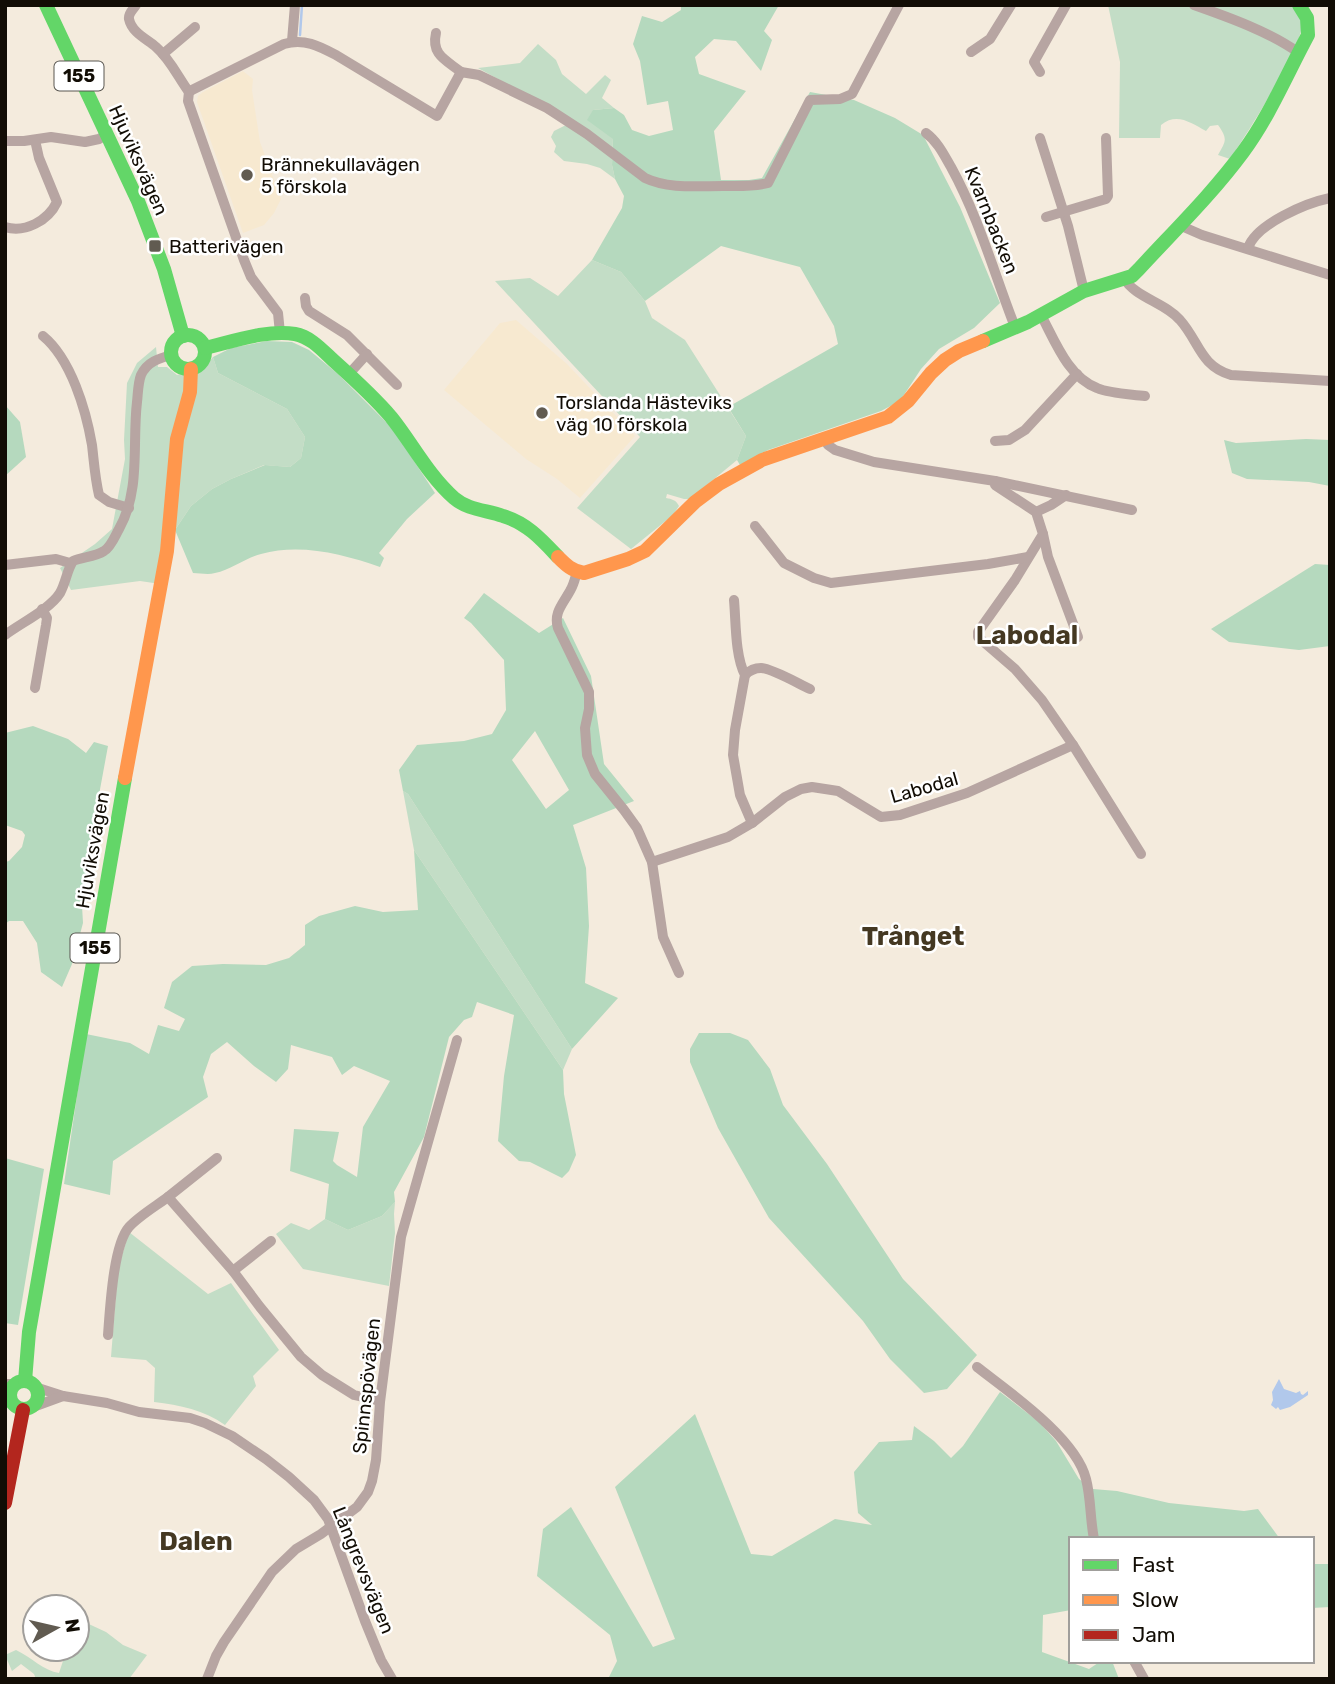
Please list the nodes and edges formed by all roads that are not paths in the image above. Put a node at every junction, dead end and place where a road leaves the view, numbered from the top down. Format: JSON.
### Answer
{"nodes":[{"id":1,"x":46,"y":5,"type":"edge"},
{"id":2,"x":136,"y":5,"type":"edge"},
{"id":3,"x":295,"y":5,"type":"edge"},
{"id":4,"x":899,"y":5,"type":"edge"},
{"id":5,"x":1011,"y":5,"type":"edge"},
{"id":6,"x":1066,"y":5,"type":"edge"},
{"id":7,"x":1194,"y":5,"type":"edge"},
{"id":8,"x":1299,"y":5,"type":"edge"},
{"id":9,"x":195,"y":27,"type":"dead end"},
{"id":10,"x":436,"y":33,"type":"dead end"},
{"id":11,"x":292,"y":41,"type":"junction"},
{"id":12,"x":971,"y":52,"type":"dead end"},
{"id":13,"x":1299,"y":53,"type":"junction"},
{"id":14,"x":163,"y":54,"type":"junction"},
{"id":15,"x":461,"y":72,"type":"junction"},
{"id":16,"x":1040,"y":72,"type":"dead end"},
{"id":17,"x":189,"y":92,"type":"junction"},
{"id":18,"x":926,"y":133,"type":"dead end"},
{"id":19,"x":107,"y":134,"type":"junction"},
{"id":20,"x":1040,"y":138,"type":"dead end"},
{"id":21,"x":1106,"y":138,"type":"dead end"},
{"id":22,"x":35,"y":139,"type":"junction"},
{"id":23,"x":5,"y":141,"type":"edge"},
{"id":24,"x":1330,"y":198,"type":"edge"},
{"id":25,"x":1063,"y":211,"type":"junction"},
{"id":26,"x":1046,"y":217,"type":"dead end"},
{"id":27,"x":1179,"y":225,"type":"junction"},
{"id":28,"x":5,"y":227,"type":"edge"},
{"id":29,"x":1248,"y":248,"type":"junction"},
{"id":30,"x":1330,"y":275,"type":"edge"},
{"id":31,"x":1124,"y":278,"type":"junction"},
{"id":32,"x":1084,"y":291,"type":"junction"},
{"id":33,"x":305,"y":298,"type":"dead end"},
{"id":34,"x":1041,"y":315,"type":"junction"},
{"id":35,"x":1015,"y":327,"type":"junction"},
{"id":36,"x":280,"y":333,"type":"junction"},
{"id":37,"x":183,"y":335,"type":"junction"},
{"id":38,"x":43,"y":336,"type":"dead end"},
{"id":39,"x":205,"y":348,"type":"junction"},
{"id":40,"x":367,"y":354,"type":"junction"},
{"id":41,"x":172,"y":355,"type":"junction"},
{"id":42,"x":191,"y":369,"type":"junction"},
{"id":43,"x":1077,"y":374,"type":"junction"},
{"id":44,"x":348,"y":375,"type":"junction"},
{"id":45,"x":1330,"y":381,"type":"edge"},
{"id":46,"x":397,"y":385,"type":"dead end"},
{"id":47,"x":1146,"y":396,"type":"dead end"},
{"id":48,"x":824,"y":438,"type":"junction"},
{"id":49,"x":995,"y":442,"type":"dead end"},
{"id":50,"x":995,"y":481,"type":"junction"},
{"id":51,"x":1066,"y":495,"type":"junction"},
{"id":52,"x":129,"y":508,"type":"junction"},
{"id":53,"x":1132,"y":510,"type":"dead end"},
{"id":54,"x":1036,"y":512,"type":"junction"},
{"id":55,"x":755,"y":526,"type":"dead end"},
{"id":56,"x":1043,"y":534,"type":"junction"},
{"id":57,"x":1028,"y":556,"type":"junction"},
{"id":58,"x":71,"y":563,"type":"junction"},
{"id":59,"x":5,"y":565,"type":"edge"},
{"id":60,"x":577,"y":572,"type":"junction"},
{"id":61,"x":734,"y":600,"type":"dead end"},
{"id":62,"x":42,"y":609,"type":"junction"},
{"id":63,"x":5,"y":635,"type":"edge"},
{"id":64,"x":1078,"y":636,"type":"dead end"},
{"id":65,"x":745,"y":675,"type":"junction"},
{"id":66,"x":35,"y":688,"type":"dead end"},
{"id":67,"x":810,"y":689,"type":"dead end"},
{"id":68,"x":1073,"y":745,"type":"junction"},
{"id":69,"x":752,"y":823,"type":"junction"},
{"id":70,"x":1141,"y":854,"type":"dead end"},
{"id":71,"x":652,"y":862,"type":"junction"},
{"id":72,"x":679,"y":973,"type":"dead end"},
{"id":73,"x":457,"y":1041,"type":"dead end"},
{"id":74,"x":217,"y":1158,"type":"dead end"},
{"id":75,"x":169,"y":1197,"type":"junction"},
{"id":76,"x":271,"y":1241,"type":"dead end"},
{"id":77,"x":233,"y":1271,"type":"junction"},
{"id":78,"x":108,"y":1335,"type":"dead end"},
{"id":79,"x":977,"y":1367,"type":"dead end"},
{"id":80,"x":19,"y":1393,"type":"edge"},
{"id":81,"x":62,"y":1395,"type":"junction"},
{"id":82,"x":380,"y":1401,"type":"junction"},
{"id":83,"x":5,"y":1503,"type":"edge"},
{"id":84,"x":331,"y":1527,"type":"junction"},
{"id":85,"x":1094,"y":1537,"type":"edge"},
{"id":86,"x":1135,"y":1663,"type":"edge"},
{"id":87,"x":207,"y":1679,"type":"edge"},
{"id":88,"x":392,"y":1679,"type":"edge"},
{"id":89,"x":1144,"y":1679,"type":"edge"}],
"edges":[{"from":1,"to":19,"type":"main road","name":"Hjuviksvägen","number":"155"},
{"from":2,"to":14,"type":"street"},
{"from":3,"to":11,"type":"street"},
{"from":4,"to":15,"type":"street"},
{"from":5,"to":12,"type":"street"},
{"from":6,"to":16,"type":"street"},
{"from":7,"to":13,"type":"street"},
{"from":8,"to":13,"type":"main road"},
{"from":9,"to":14,"type":"street"},
{"from":10,"to":15,"type":"street"},
{"from":11,"to":15,"type":"street"},
{"from":11,"to":17,"type":"street"},
{"from":13,"to":27,"type":"main road"},
{"from":14,"to":17,"type":"street"},
{"from":17,"to":36,"type":"street"},
{"from":18,"to":35,"type":"street","name":"Kvarnbacken"},
{"from":19,"to":22,"type":"street"},
{"from":19,"to":37,"type":"main road","name":"Hjuviksvägen","number":"155"},
{"from":20,"to":25,"type":"street"},
{"from":21,"to":25,"type":"street"},
{"from":22,"to":23,"type":"street"},
{"from":22,"to":28,"type":"street"},
{"from":24,"to":29,"type":"street"},
{"from":25,"to":26,"type":"street"},
{"from":25,"to":32,"type":"street"},
{"from":27,"to":29,"type":"street"},
{"from":27,"to":31,"type":"main road"},
{"from":29,"to":30,"type":"street"},
{"from":31,"to":32,"type":"main road"},
{"from":31,"to":45,"type":"street"},
{"from":32,"to":34,"type":"main road"},
{"from":33,"to":40,"type":"street"},
{"from":34,"to":35,"type":"main road"},
{"from":34,"to":43,"type":"street"},
{"from":35,"to":48,"type":"main road"},
{"from":36,"to":39,"type":"main road"},
{"from":36,"to":44,"type":"main road"},
{"from":37,"to":39,"type":"main road"},
{"from":37,"to":41,"type":"main road"},
{"from":38,"to":52,"type":"street"},
{"from":39,"to":42,"type":"main road","name":"Hjuviksvägen","number":"155"},
{"from":40,"to":44,"type":"street"},
{"from":40,"to":46,"type":"street"},
{"from":41,"to":42,"type":"main road"},
{"from":41,"to":52,"type":"street"},
{"from":42,"to":80,"type":"main road","name":"Hjuviksvägen","number":"155"},
{"from":43,"to":47,"type":"street"},
{"from":43,"to":49,"type":"street"},
{"from":44,"to":60,"type":"main road"},
{"from":48,"to":50,"type":"street"},
{"from":48,"to":60,"type":"main road"},
{"from":50,"to":51,"type":"street"},
{"from":50,"to":54,"type":"street"},
{"from":51,"to":53,"type":"street"},
{"from":51,"to":54,"type":"street"},
{"from":52,"to":58,"type":"street"},
{"from":54,"to":56,"type":"street"},
{"from":55,"to":57,"type":"street"},
{"from":56,"to":57,"type":"street"},
{"from":56,"to":64,"type":"street"},
{"from":57,"to":68,"type":"street"},
{"from":58,"to":59,"type":"street"},
{"from":58,"to":62,"type":"street"},
{"from":60,"to":71,"type":"street"},
{"from":61,"to":65,"type":"street"},
{"from":62,"to":63,"type":"street"},
{"from":62,"to":66,"type":"street"},
{"from":65,"to":67,"type":"street"},
{"from":65,"to":69,"type":"street"},
{"from":68,"to":69,"type":"street","name":"Labodal"},
{"from":68,"to":70,"type":"street"},
{"from":69,"to":71,"type":"street","name":"Labodal"},
{"from":71,"to":72,"type":"street"},
{"from":73,"to":82,"type":"street","name":"Spinnspövägen"},
{"from":74,"to":75,"type":"street"},
{"from":75,"to":77,"type":"street"},
{"from":75,"to":78,"type":"street"},
{"from":76,"to":77,"type":"street"},
{"from":77,"to":82,"type":"street"},
{"from":79,"to":85,"type":"street"},
{"from":80,"to":81,"type":"street"},
{"from":80,"to":81,"type":"street","name":"Långrevsvägen"},
{"from":80,"to":83,"type":"main road","name":"Hjuviksvägen","number":"155"},
{"from":81,"to":84,"type":"street","name":"Långrevsvägen"},
{"from":82,"to":84,"type":"street","name":"Spinnspövägen"},
{"from":84,"to":87,"type":"street","name":"Spinnspövägen"},
{"from":84,"to":88,"type":"street","name":"Långrevsvägen"},
{"from":86,"to":89,"type":"street"}]}
